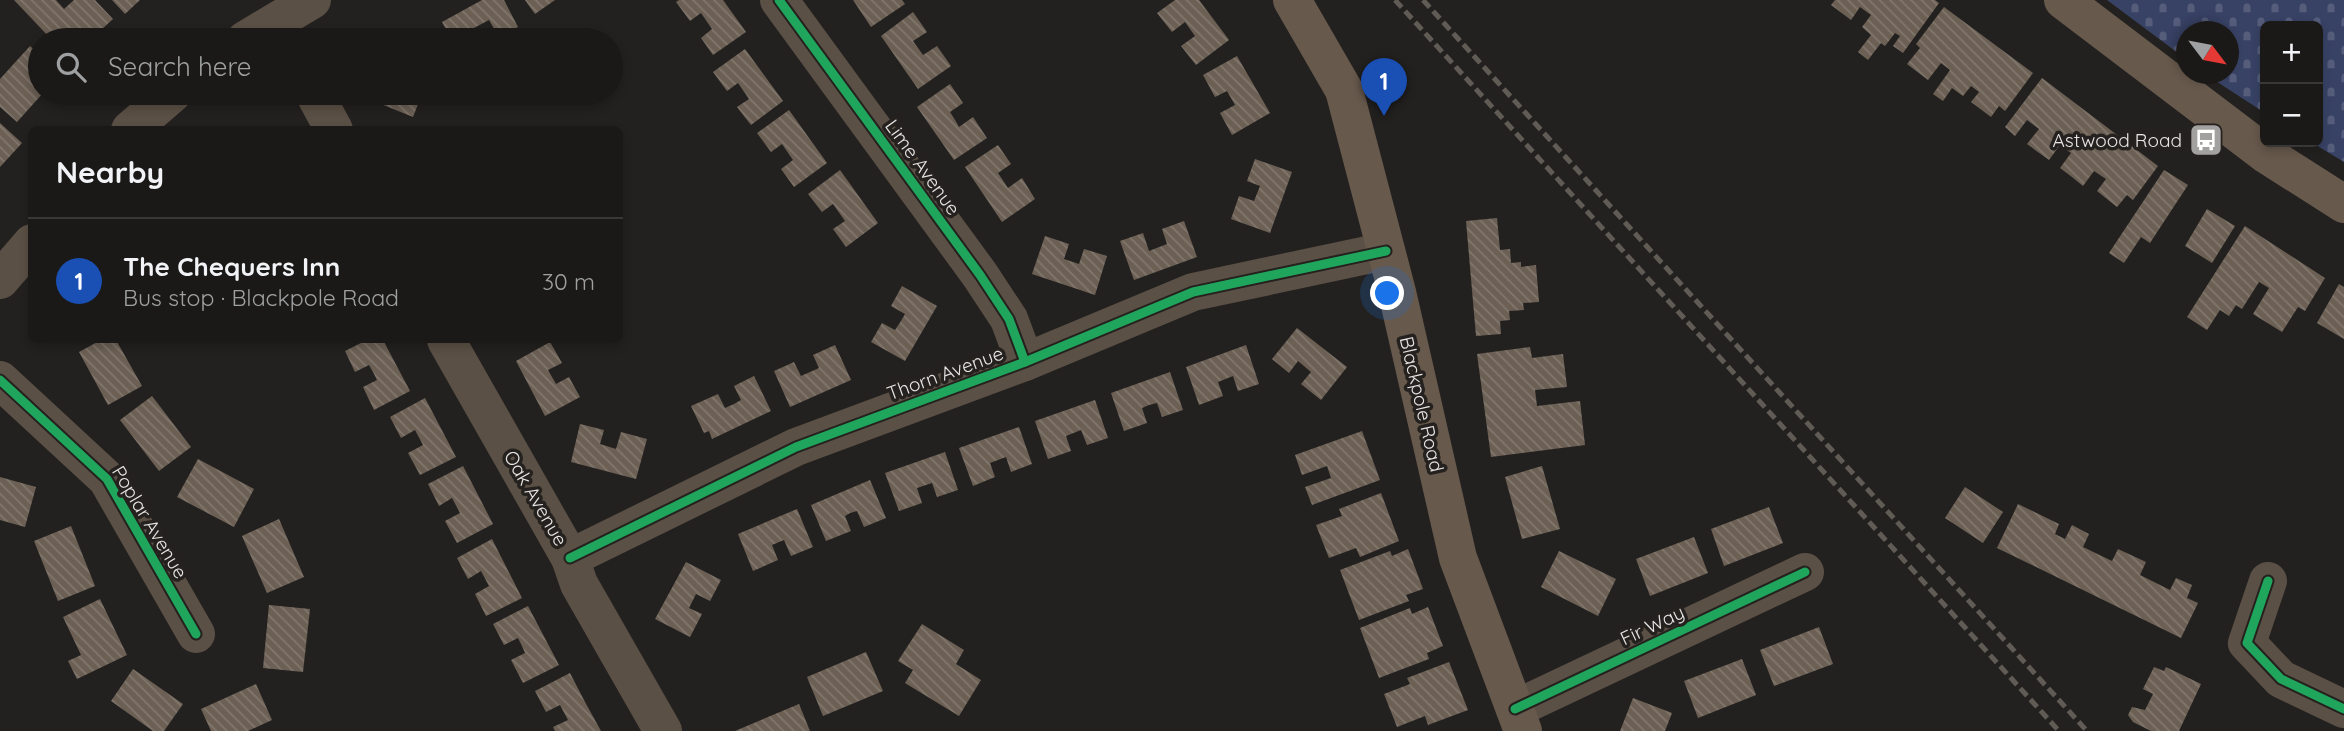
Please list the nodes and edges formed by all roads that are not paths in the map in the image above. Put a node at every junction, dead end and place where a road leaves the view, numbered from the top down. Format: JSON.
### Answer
{"nodes":[{"id":1,"x":312,"y":0,"type":"edge"},
{"id":2,"x":779,"y":0,"type":"edge"},
{"id":3,"x":1292,"y":0,"type":"edge"},
{"id":4,"x":2063,"y":0,"type":"edge"},
{"id":5,"x":277,"y":28,"type":"edge"},
{"id":6,"x":159,"y":105,"type":"edge"},
{"id":7,"x":320,"y":105,"type":"edge"},
{"id":8,"x":135,"y":126,"type":"edge"},
{"id":9,"x":332,"y":126,"type":"edge"},
{"id":10,"x":2344,"y":204,"type":"edge"},
{"id":11,"x":28,"y":248,"type":"edge"},
{"id":12,"x":1386,"y":251,"type":"junction"},
{"id":13,"x":0,"y":280,"type":"edge"},
{"id":14,"x":448,"y":343,"type":"edge"},
{"id":15,"x":1025,"y":362,"type":"junction"},
{"id":16,"x":0,"y":380,"type":"edge"},
{"id":17,"x":570,"y":558,"type":"junction"},
{"id":18,"x":1805,"y":572,"type":"dead end"},
{"id":19,"x":2268,"y":581,"type":"dead end"},
{"id":20,"x":196,"y":634,"type":"dead end"},
{"id":21,"x":2344,"y":709,"type":"edge"},
{"id":22,"x":1519,"y":720,"type":"edge"},
{"id":23,"x":663,"y":731,"type":"edge"}],
"edges":[{"from":1,"to":5,"type":"street"},
{"from":2,"to":15,"type":"street","name":"Lime Avenue"},
{"from":3,"to":12,"type":"main road","name":"Blackpole Road"},
{"from":4,"to":10,"type":"main road"},
{"from":6,"to":8,"type":"street"},
{"from":7,"to":9,"type":"street"},
{"from":11,"to":13,"type":"street"},
{"from":12,"to":15,"type":"street","name":"Thorn Avenue"},
{"from":12,"to":22,"type":"main road","name":"Blackpole Road"},
{"from":14,"to":17,"type":"street","name":"Oak Avenue"},
{"from":15,"to":17,"type":"street","name":"Thorn Avenue"},
{"from":16,"to":20,"type":"street","name":"Poplar Avenue"},
{"from":17,"to":23,"type":"street","name":"Oak Avenue"},
{"from":18,"to":22,"type":"street","name":"Fir Way"},
{"from":19,"to":21,"type":"street"}]}
